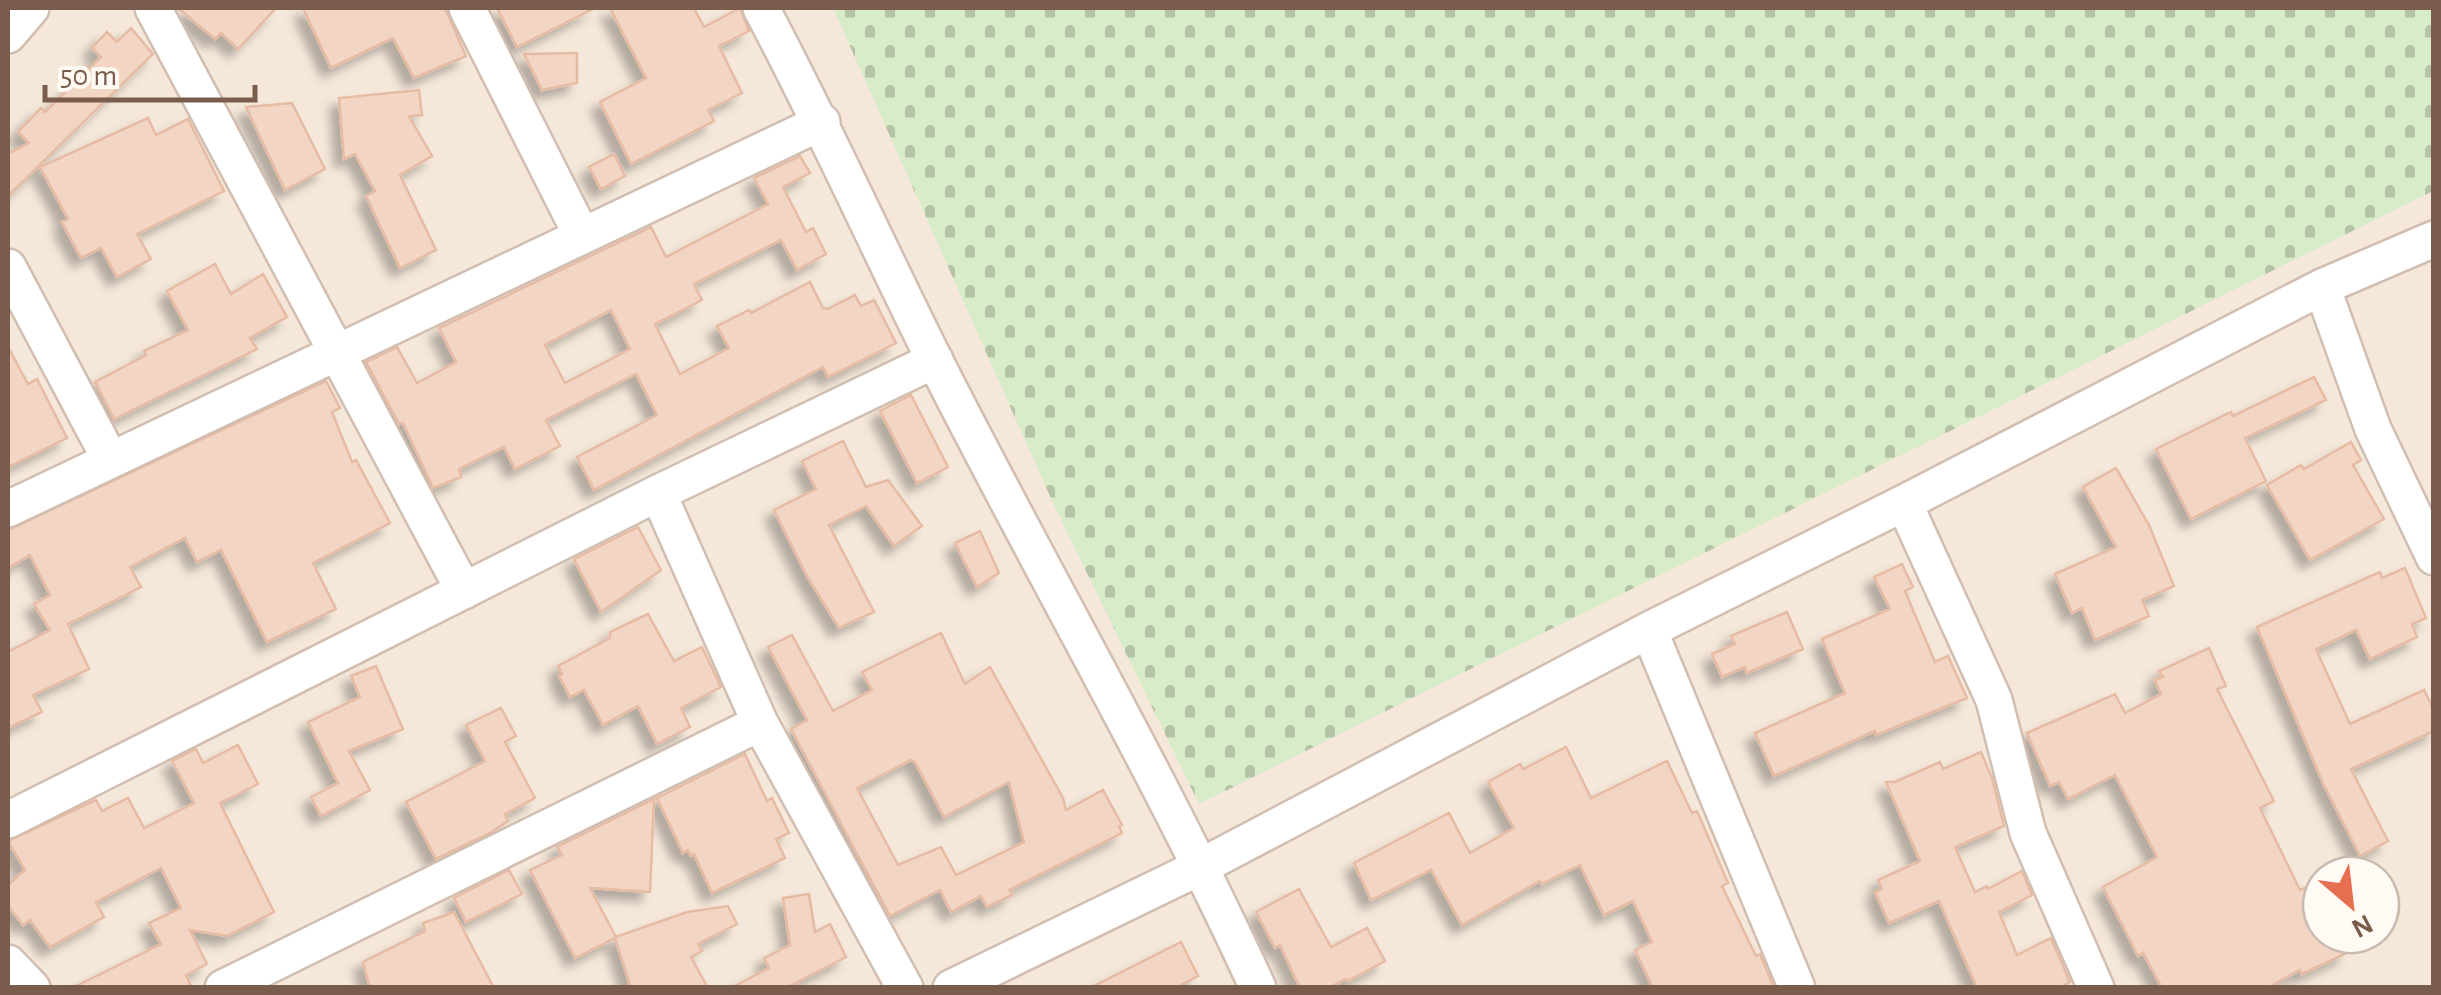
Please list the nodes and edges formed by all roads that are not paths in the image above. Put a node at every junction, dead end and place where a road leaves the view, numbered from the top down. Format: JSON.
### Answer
{"nodes":[{"id":1,"x":31,"y":8,"type":"edge"},
{"id":2,"x":153,"y":8,"type":"edge"},
{"id":3,"x":467,"y":8,"type":"edge"},
{"id":4,"x":760,"y":8,"type":"edge"},
{"id":5,"x":8,"y":35,"type":"edge"},
{"id":6,"x":822,"y":122,"type":"junction"},
{"id":7,"x":582,"y":236,"type":"junction"},
{"id":8,"x":2434,"y":238,"type":"edge"},
{"id":9,"x":8,"y":266,"type":"edge"},
{"id":10,"x":2322,"y":288,"type":"junction"},
{"id":11,"x":336,"y":352,"type":"junction"},
{"id":12,"x":935,"y":360,"type":"junction"},
{"id":13,"x":110,"y":459,"type":"junction"},
{"id":14,"x":658,"y":493,"type":"junction"},
{"id":15,"x":1904,"y":503,"type":"junction"},
{"id":16,"x":8,"y":509,"type":"edge"},
{"id":17,"x":2432,"y":546,"type":"edge"},
{"id":18,"x":464,"y":592,"type":"junction"},
{"id":19,"x":1649,"y":630,"type":"junction"},
{"id":20,"x":760,"y":723,"type":"junction"},
{"id":21,"x":8,"y":820,"type":"edge"},
{"id":22,"x":1202,"y":866,"type":"junction"},
{"id":23,"x":8,"y":963,"type":"edge"},
{"id":24,"x":32,"y":988,"type":"edge"},
{"id":25,"x":223,"y":988,"type":"edge"},
{"id":26,"x":905,"y":988,"type":"edge"},
{"id":27,"x":951,"y":988,"type":"edge"},
{"id":28,"x":1258,"y":988,"type":"edge"},
{"id":29,"x":1798,"y":988,"type":"edge"},
{"id":30,"x":2096,"y":988,"type":"edge"}],
"edges":[{"from":1,"to":5,"type":"street"},
{"from":2,"to":11,"type":"street"},
{"from":3,"to":7,"type":"street"},
{"from":4,"to":6,"type":"street"},
{"from":6,"to":7,"type":"street"},
{"from":6,"to":12,"type":"street"},
{"from":7,"to":11,"type":"street"},
{"from":8,"to":10,"type":"street"},
{"from":9,"to":13,"type":"street"},
{"from":10,"to":15,"type":"street"},
{"from":10,"to":17,"type":"street"},
{"from":11,"to":13,"type":"street"},
{"from":11,"to":18,"type":"street"},
{"from":12,"to":14,"type":"street"},
{"from":12,"to":22,"type":"street"},
{"from":13,"to":16,"type":"street"},
{"from":14,"to":18,"type":"street"},
{"from":14,"to":20,"type":"street"},
{"from":15,"to":19,"type":"street"},
{"from":15,"to":30,"type":"street"},
{"from":18,"to":21,"type":"street"},
{"from":19,"to":22,"type":"street"},
{"from":19,"to":29,"type":"street"},
{"from":20,"to":25,"type":"street"},
{"from":20,"to":26,"type":"street"},
{"from":22,"to":27,"type":"street"},
{"from":22,"to":28,"type":"street"},
{"from":23,"to":24,"type":"street"}]}
